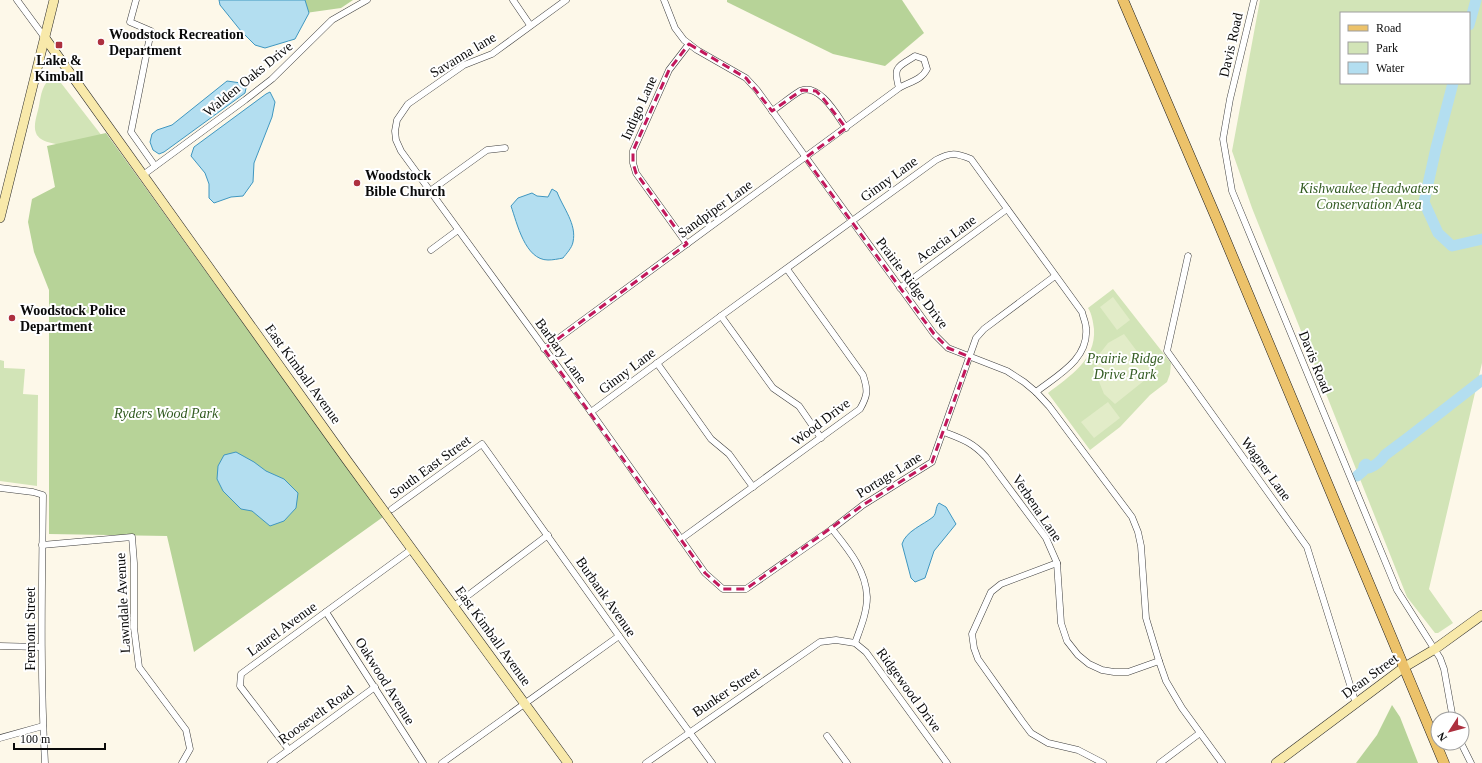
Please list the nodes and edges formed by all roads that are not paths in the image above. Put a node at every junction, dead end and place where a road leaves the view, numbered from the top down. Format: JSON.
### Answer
{"nodes":[{"id":1,"x":17,"y":0,"type":"edge"},
{"id":2,"x":54,"y":0,"type":"edge"},
{"id":3,"x":136,"y":0,"type":"edge"},
{"id":4,"x":367,"y":0,"type":"edge"},
{"id":5,"x":513,"y":0,"type":"edge"},
{"id":6,"x":566,"y":0,"type":"edge"},
{"id":7,"x":664,"y":0,"type":"edge"},
{"id":8,"x":1123,"y":0,"type":"edge"},
{"id":9,"x":1254,"y":0,"type":"edge"},
{"id":10,"x":530,"y":25,"type":"junction"},
{"id":11,"x":45,"y":38,"type":"junction"},
{"id":12,"x":689,"y":44,"type":"junction"},
{"id":13,"x":899,"y":88,"type":"junction"},
{"id":14,"x":772,"y":111,"type":"junction"},
{"id":15,"x":397,"y":120,"type":"joint"},
{"id":16,"x":846,"y":128,"type":"junction"},
{"id":17,"x":506,"y":148,"type":"dead end"},
{"id":18,"x":805,"y":158,"type":"junction"},
{"id":19,"x":155,"y":166,"type":"junction"},
{"id":20,"x":143,"y":175,"type":"junction"},
{"id":21,"x":430,"y":191,"type":"junction"},
{"id":22,"x":1007,"y":209,"type":"junction"},
{"id":23,"x":0,"y":218,"type":"edge"},
{"id":24,"x":851,"y":222,"type":"junction"},
{"id":25,"x":458,"y":230,"type":"junction"},
{"id":26,"x":687,"y":244,"type":"junction"},
{"id":27,"x":431,"y":250,"type":"dead end"},
{"id":28,"x":1188,"y":256,"type":"dead end"},
{"id":29,"x":786,"y":269,"type":"junction"},
{"id":30,"x":1055,"y":276,"type":"junction"},
{"id":31,"x":900,"y":288,"type":"junction"},
{"id":32,"x":721,"y":316,"type":"junction"},
{"id":33,"x":544,"y":349,"type":"junction"},
{"id":34,"x":970,"y":357,"type":"junction"},
{"id":35,"x":657,"y":363,"type":"junction"},
{"id":36,"x":1036,"y":392,"type":"junction"},
{"id":37,"x":591,"y":412,"type":"junction"},
{"id":38,"x":944,"y":432,"type":"junction"},
{"id":39,"x":821,"y":438,"type":"junction"},
{"id":40,"x":482,"y":444,"type":"joint"},
{"id":41,"x":753,"y":487,"type":"junction"},
{"id":42,"x":0,"y":488,"type":"edge"},
{"id":43,"x":392,"y":509,"type":"dead end"},
{"id":44,"x":832,"y":529,"type":"junction"},
{"id":45,"x":548,"y":535,"type":"junction"},
{"id":46,"x":681,"y":539,"type":"junction"},
{"id":47,"x":42,"y":545,"type":"junction"},
{"id":48,"x":412,"y":549,"type":"junction"},
{"id":49,"x":1056,"y":563,"type":"junction"},
{"id":50,"x":723,"y":589,"type":"joint"},
{"id":51,"x":454,"y":606,"type":"junction"},
{"id":52,"x":326,"y":612,"type":"junction"},
{"id":53,"x":1482,"y":614,"type":"edge"},
{"id":54,"x":619,"y":636,"type":"junction"},
{"id":55,"x":855,"y":643,"type":"junction"},
{"id":56,"x":0,"y":646,"type":"edge"},
{"id":57,"x":41,"y":647,"type":"junction"},
{"id":58,"x":1435,"y":649,"type":"junction"},
{"id":59,"x":1159,"y":661,"type":"junction"},
{"id":60,"x":1404,"y":668,"type":"junction"},
{"id":61,"x":375,"y":687,"type":"junction"},
{"id":62,"x":524,"y":704,"type":"junction"},
{"id":63,"x":1356,"y":704,"type":"junction"},
{"id":64,"x":1452,"y":711,"type":"edge"},
{"id":65,"x":43,"y":726,"type":"junction"},
{"id":66,"x":689,"y":732,"type":"junction"},
{"id":67,"x":1200,"y":733,"type":"junction"},
{"id":68,"x":827,"y":736,"type":"dead end"},
{"id":69,"x":0,"y":738,"type":"edge"},
{"id":70,"x":289,"y":750,"type":"junction"},
{"id":71,"x":1465,"y":751,"type":"edge"},
{"id":72,"x":449,"y":761,"type":"edge"},
{"id":73,"x":945,"y":762,"type":"edge"},
{"id":74,"x":45,"y":763,"type":"edge"},
{"id":75,"x":182,"y":763,"type":"edge"},
{"id":76,"x":270,"y":763,"type":"edge"},
{"id":77,"x":423,"y":763,"type":"edge"},
{"id":78,"x":442,"y":763,"type":"edge"},
{"id":79,"x":568,"y":763,"type":"edge"},
{"id":80,"x":646,"y":763,"type":"edge"},
{"id":81,"x":712,"y":763,"type":"edge"},
{"id":82,"x":847,"y":763,"type":"edge"},
{"id":83,"x":1103,"y":763,"type":"edge"},
{"id":84,"x":1160,"y":763,"type":"edge"},
{"id":85,"x":1222,"y":763,"type":"edge"},
{"id":86,"x":1276,"y":763,"type":"edge"},
{"id":87,"x":1444,"y":763,"type":"edge"},
{"id":88,"x":1471,"y":763,"type":"edge"}],
"edges":[{"from":1,"to":11,"type":"street","name":"East Kimball Avenue"},
{"from":2,"to":11,"type":"street"},
{"from":3,"to":19,"type":"street"},
{"from":4,"to":19,"type":"street","name":"Walden Oaks Drive"},
{"from":5,"to":10,"type":"street"},
{"from":6,"to":10,"type":"street","name":"Savanna lane"},
{"from":7,"to":12,"type":"street","name":"Prairie Ridge Drive"},
{"from":8,"to":60,"type":"main road"},
{"from":9,"to":58,"type":"street","name":"Davis Road"},
{"from":10,"to":15,"type":"street","name":"Savanna lane"},
{"from":11,"to":20,"type":"street","name":"East Kimball Avenue"},
{"from":11,"to":23,"type":"street"},
{"from":12,"to":14,"type":"street","name":"Prairie Ridge Drive"},
{"from":12,"to":26,"type":"street","name":"Indigo Lane"},
{"from":13,"to":13,"type":"street","name":"Sandpiper Lane"},
{"from":13,"to":16,"type":"street","name":"Sandpiper Lane"},
{"from":14,"to":16,"type":"street"},
{"from":14,"to":18,"type":"street","name":"Prairie Ridge Drive"},
{"from":15,"to":21,"type":"street","name":"Barbary Lane"},
{"from":16,"to":18,"type":"street","name":"Sandpiper Lane"},
{"from":17,"to":21,"type":"street"},
{"from":18,"to":24,"type":"street","name":"Prairie Ridge Drive"},
{"from":18,"to":26,"type":"street","name":"Sandpiper Lane"},
{"from":19,"to":20,"type":"street","name":"Walden Oaks Drive"},
{"from":20,"to":48,"type":"street","name":"East Kimball Avenue"},
{"from":21,"to":25,"type":"street","name":"Barbary Lane"},
{"from":22,"to":24,"type":"street","name":"Ginny Lane"},
{"from":22,"to":30,"type":"street","name":"Ginny Lane"},
{"from":22,"to":31,"type":"street","name":"Acacia Lane"},
{"from":24,"to":29,"type":"street","name":"Ginny Lane"},
{"from":24,"to":31,"type":"street","name":"Prairie Ridge Drive"},
{"from":25,"to":27,"type":"street"},
{"from":25,"to":33,"type":"street","name":"Barbary Lane"},
{"from":26,"to":33,"type":"street","name":"Sandpiper Lane"},
{"from":28,"to":63,"type":"street","name":"Wagner Lane"},
{"from":29,"to":32,"type":"street","name":"Ginny Lane"},
{"from":29,"to":39,"type":"street","name":"Wood Drive"},
{"from":30,"to":34,"type":"street","name":"Portage Lane"},
{"from":30,"to":36,"type":"street","name":"Ginny Lane"},
{"from":31,"to":34,"type":"street","name":"Prairie Ridge Drive"},
{"from":32,"to":35,"type":"street","name":"Ginny Lane"},
{"from":32,"to":39,"type":"street"},
{"from":33,"to":37,"type":"street","name":"Barbary Lane"},
{"from":34,"to":36,"type":"street","name":"Prairie Ridge Drive"},
{"from":34,"to":38,"type":"street","name":"Portage Lane"},
{"from":35,"to":37,"type":"street","name":"Ginny Lane"},
{"from":35,"to":41,"type":"street"},
{"from":36,"to":59,"type":"street","name":"Prairie Ridge Drive"},
{"from":37,"to":46,"type":"street","name":"Barbary Lane"},
{"from":38,"to":44,"type":"street","name":"Portage Lane"},
{"from":38,"to":49,"type":"street","name":"Verbena Lane"},
{"from":39,"to":41,"type":"street","name":"Wood Drive"},
{"from":40,"to":43,"type":"street","name":"South East Street"},
{"from":40,"to":45,"type":"street","name":"Burbank Avenue"},
{"from":41,"to":46,"type":"street","name":"Wood Drive"},
{"from":42,"to":47,"type":"street","name":"Fremont Street"},
{"from":44,"to":50,"type":"street","name":"Portage Lane"},
{"from":44,"to":55,"type":"street"},
{"from":45,"to":51,"type":"street"},
{"from":45,"to":54,"type":"street","name":"Burbank Avenue"},
{"from":46,"to":50,"type":"street","name":"Barbary Lane"},
{"from":47,"to":57,"type":"street","name":"Fremont Street"},
{"from":47,"to":75,"type":"street","name":"Lawndale Avenue"},
{"from":48,"to":51,"type":"street","name":"East Kimball Avenue"},
{"from":48,"to":52,"type":"street","name":"Laurel Avenue"},
{"from":49,"to":59,"type":"street","name":"Verbena Lane"},
{"from":49,"to":83,"type":"street"},
{"from":51,"to":62,"type":"street","name":"East Kimball Avenue"},
{"from":52,"to":61,"type":"street","name":"Oakwood Avenue"},
{"from":52,"to":70,"type":"street","name":"Laurel Avenue"},
{"from":53,"to":58,"type":"street","name":"Dean Street"},
{"from":54,"to":62,"type":"street"},
{"from":54,"to":66,"type":"street","name":"Burbank Avenue"},
{"from":55,"to":66,"type":"street","name":"Bunker Street"},
{"from":55,"to":73,"type":"street","name":"Ridgewood Drive"},
{"from":56,"to":57,"type":"street"},
{"from":57,"to":65,"type":"street","name":"Fremont Street"},
{"from":58,"to":60,"type":"street","name":"Dean Street"},
{"from":58,"to":64,"type":"street","name":"Davis Road"},
{"from":59,"to":67,"type":"street","name":"Prairie Ridge Drive"},
{"from":60,"to":63,"type":"street","name":"Dean Street"},
{"from":60,"to":87,"type":"main road"},
{"from":61,"to":70,"type":"street","name":"Roosevelt Road"},
{"from":61,"to":77,"type":"street","name":"Oakwood Avenue"},
{"from":62,"to":72,"type":"street"},
{"from":62,"to":79,"type":"street","name":"East Kimball Avenue"},
{"from":63,"to":86,"type":"street","name":"Dean Street"},
{"from":65,"to":69,"type":"street"},
{"from":65,"to":74,"type":"street","name":"Fremont Street"},
{"from":66,"to":80,"type":"street","name":"Bunker Street"},
{"from":66,"to":81,"type":"street","name":"Burbank Avenue"},
{"from":67,"to":84,"type":"street"},
{"from":67,"to":85,"type":"street","name":"Prairie Ridge Drive"},
{"from":68,"to":82,"type":"street"},
{"from":70,"to":76,"type":"street","name":"Roosevelt Road"},
{"from":71,"to":88,"type":"street"},
{"from":72,"to":78,"type":"street"}]}
